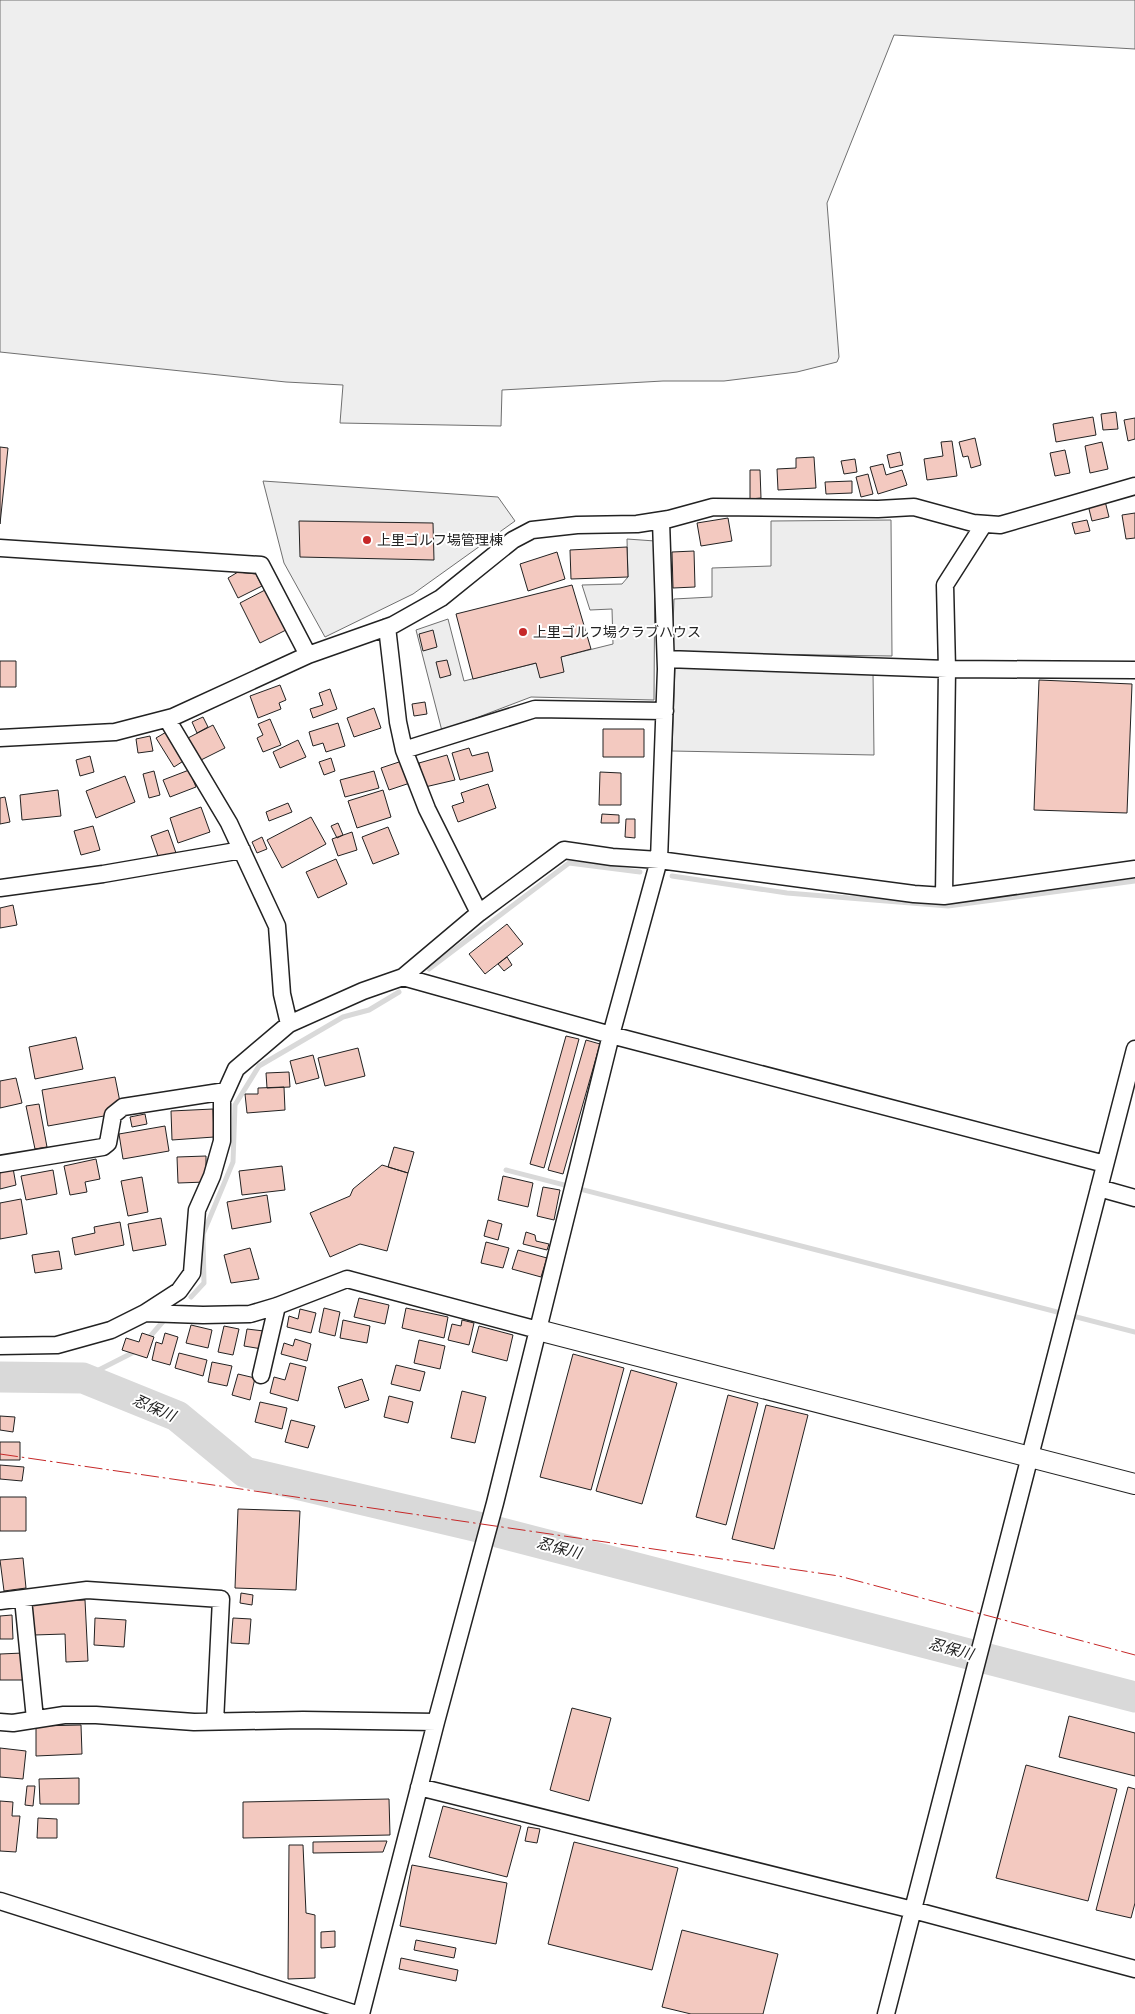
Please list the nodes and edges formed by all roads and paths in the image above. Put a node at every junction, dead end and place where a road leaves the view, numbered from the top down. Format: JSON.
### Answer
{"nodes":[{"id":1,"x":1135,"y":486,"type":"edge"},
{"id":2,"x":661,"y":520,"type":"junction"},
{"id":3,"x":984,"y":524,"type":"junction"},
{"id":4,"x":0,"y":548,"type":"edge"},
{"id":5,"x":386,"y":627,"type":"junction"},
{"id":6,"x":308,"y":655,"type":"junction"},
{"id":7,"x":666,"y":659,"type":"junction"},
{"id":8,"x":947,"y":669,"type":"junction"},
{"id":9,"x":1135,"y":670,"type":"edge"},
{"id":10,"x":665,"y":711,"type":"junction"},
{"id":11,"x":167,"y":719,"type":"junction"},
{"id":12,"x":0,"y":738,"type":"edge"},
{"id":13,"x":404,"y":750,"type":"junction"},
{"id":14,"x":242,"y":850,"type":"junction"},
{"id":15,"x":659,"y":860,"type":"junction"},
{"id":16,"x":1135,"y":869,"type":"edge"},
{"id":17,"x":0,"y":888,"type":"edge"},
{"id":18,"x":944,"y":896,"type":"junction"},
{"id":19,"x":479,"y":914,"type":"junction"},
{"id":20,"x":403,"y":977,"type":"junction"},
{"id":21,"x":289,"y":1024,"type":"junction"},
{"id":22,"x":611,"y":1035,"type":"junction"},
{"id":23,"x":1135,"y":1049,"type":"edge"},
{"id":24,"x":226,"y":1091,"type":"junction"},
{"id":25,"x":0,"y":1164,"type":"edge"},
{"id":26,"x":1106,"y":1164,"type":"junction"},
{"id":27,"x":1099,"y":1188,"type":"junction"},
{"id":28,"x":1135,"y":1198,"type":"edge"},
{"id":29,"x":277,"y":1306,"type":"junction"},
{"id":30,"x":145,"y":1313,"type":"junction"},
{"id":31,"x":538,"y":1330,"type":"junction"},
{"id":32,"x":0,"y":1346,"type":"edge"},
{"id":33,"x":261,"y":1375,"type":"dead end"},
{"id":34,"x":1029,"y":1457,"type":"junction"},
{"id":35,"x":1135,"y":1484,"type":"edge"},
{"id":36,"x":23,"y":1599,"type":"junction"},
{"id":37,"x":0,"y":1601,"type":"edge"},
{"id":38,"x":35,"y":1719,"type":"junction"},
{"id":39,"x":0,"y":1722,"type":"edge"},
{"id":40,"x":215,"y":1722,"type":"junction"},
{"id":41,"x":436,"y":1722,"type":"junction"},
{"id":42,"x":419,"y":1787,"type":"junction"},
{"id":43,"x":0,"y":1901,"type":"edge"},
{"id":44,"x":913,"y":1910,"type":"junction"},
{"id":45,"x":1135,"y":1969,"type":"edge"},
{"id":46,"x":356,"y":2014,"type":"edge"},
{"id":47,"x":361,"y":2014,"type":"edge"},
{"id":48,"x":886,"y":2014,"type":"edge"}],
"edges":[{"from":1,"to":3,"type":"street"},
{"from":2,"to":3,"type":"street"},
{"from":2,"to":5,"type":"street"},
{"from":2,"to":7,"type":"street"},
{"from":3,"to":8,"type":"street"},
{"from":4,"to":6,"type":"street"},
{"from":5,"to":6,"type":"street"},
{"from":5,"to":13,"type":"street"},
{"from":6,"to":11,"type":"street"},
{"from":7,"to":8,"type":"street"},
{"from":7,"to":10,"type":"street"},
{"from":8,"to":9,"type":"street"},
{"from":8,"to":18,"type":"street"},
{"from":10,"to":13,"type":"street"},
{"from":10,"to":15,"type":"street"},
{"from":11,"to":12,"type":"street"},
{"from":11,"to":14,"type":"street"},
{"from":13,"to":19,"type":"street"},
{"from":14,"to":17,"type":"street"},
{"from":14,"to":21,"type":"street"},
{"from":15,"to":18,"type":"street"},
{"from":15,"to":19,"type":"street"},
{"from":15,"to":22,"type":"street"},
{"from":16,"to":18,"type":"street"},
{"from":19,"to":20,"type":"street"},
{"from":20,"to":21,"type":"street"},
{"from":20,"to":22,"type":"street"},
{"from":21,"to":24,"type":"street"},
{"from":22,"to":26,"type":"street"},
{"from":22,"to":31,"type":"street"},
{"from":23,"to":26,"type":"street"},
{"from":24,"to":25,"type":"street"},
{"from":24,"to":30,"type":"street"},
{"from":26,"to":27,"type":"street"},
{"from":27,"to":28,"type":"street"},
{"from":27,"to":34,"type":"street"},
{"from":29,"to":30,"type":"street"},
{"from":29,"to":31,"type":"street"},
{"from":29,"to":33,"type":"street"},
{"from":30,"to":32,"type":"street"},
{"from":31,"to":34,"type":"street"},
{"from":31,"to":41,"type":"street"},
{"from":34,"to":35,"type":"street"},
{"from":34,"to":44,"type":"street"},
{"from":36,"to":37,"type":"street"},
{"from":36,"to":38,"type":"street"},
{"from":36,"to":40,"type":"street"},
{"from":38,"to":39,"type":"street"},
{"from":38,"to":40,"type":"street"},
{"from":40,"to":41,"type":"street"},
{"from":41,"to":42,"type":"street"},
{"from":42,"to":44,"type":"street"},
{"from":42,"to":47,"type":"street"},
{"from":43,"to":46,"type":"street"},
{"from":44,"to":45,"type":"street"},
{"from":44,"to":48,"type":"street"}]}
